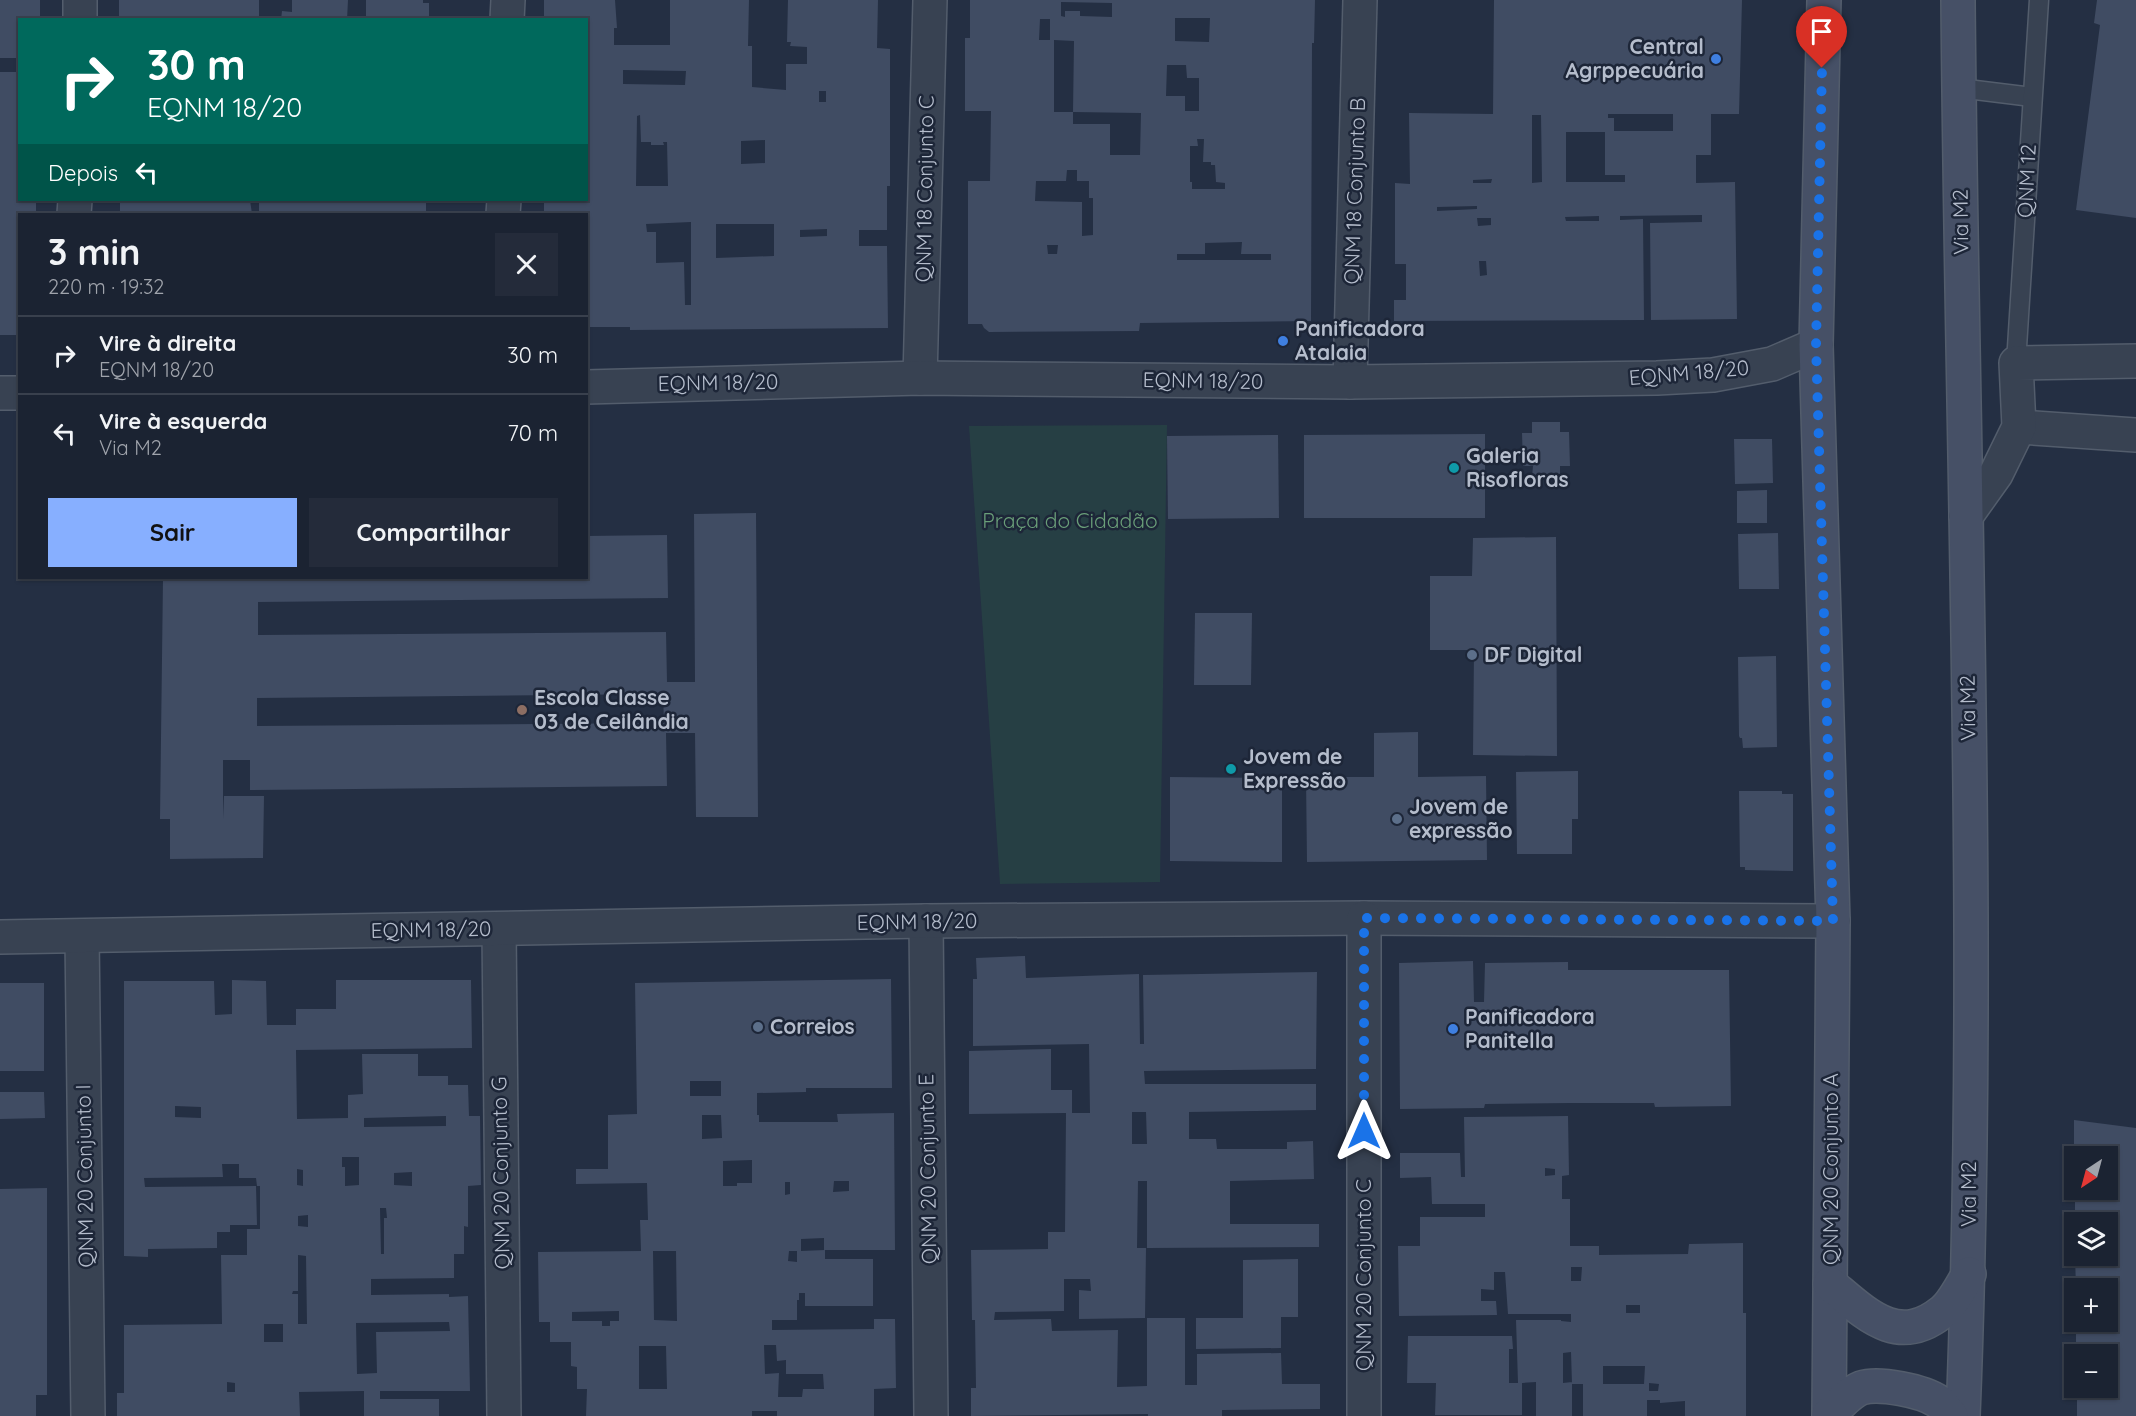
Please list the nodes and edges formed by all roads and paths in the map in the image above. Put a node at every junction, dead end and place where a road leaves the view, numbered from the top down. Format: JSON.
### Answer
{"nodes":[{"id":1,"x":80,"y":0,"type":"edge"},
{"id":2,"x":508,"y":0,"type":"edge"},
{"id":3,"x":930,"y":0,"type":"edge"},
{"id":4,"x":1360,"y":0,"type":"edge"},
{"id":5,"x":1824,"y":0,"type":"edge"},
{"id":6,"x":1958,"y":0,"type":"edge"},
{"id":7,"x":2038,"y":0,"type":"edge"},
{"id":8,"x":80,"y":18,"type":"edge"},
{"id":9,"x":507,"y":18,"type":"edge"},
{"id":10,"x":1959,"y":88,"type":"junction"},
{"id":11,"x":2032,"y":97,"type":"junction"},
{"id":12,"x":1816,"y":345,"type":"junction"},
{"id":13,"x":2136,"y":361,"type":"edge"},
{"id":14,"x":2016,"y":363,"type":"junction"},
{"id":15,"x":920,"y":378,"type":"junction"},
{"id":16,"x":1350,"y":382,"type":"junction"},
{"id":17,"x":588,"y":387,"type":"edge"},
{"id":18,"x":0,"y":393,"type":"edge"},
{"id":19,"x":18,"y":393,"type":"edge"},
{"id":20,"x":2019,"y":426,"type":"junction"},
{"id":21,"x":2136,"y":435,"type":"edge"},
{"id":22,"x":1966,"y":516,"type":"junction"},
{"id":23,"x":1364,"y":918,"type":"junction"},
{"id":24,"x":926,"y":921,"type":"junction"},
{"id":25,"x":1833,"y":921,"type":"junction"},
{"id":26,"x":499,"y":929,"type":"junction"},
{"id":27,"x":82,"y":936,"type":"junction"},
{"id":28,"x":0,"y":937,"type":"edge"},
{"id":29,"x":1969,"y":1274,"type":"junction"},
{"id":30,"x":1830,"y":1284,"type":"junction"},
{"id":31,"x":1829,"y":1415,"type":"edge"},
{"id":32,"x":88,"y":1416,"type":"edge"},
{"id":33,"x":504,"y":1416,"type":"edge"},
{"id":34,"x":931,"y":1416,"type":"edge"},
{"id":35,"x":1364,"y":1416,"type":"edge"},
{"id":36,"x":1951,"y":1416,"type":"edge"},
{"id":37,"x":1963,"y":1416,"type":"edge"}],
"edges":[{"from":1,"to":8,"type":"street"},
{"from":2,"to":9,"type":"street"},
{"from":3,"to":15,"type":"street","name":"QNM 18 Conjunto C"},
{"from":4,"to":16,"type":"street","name":"QNM 18 Conjunto B"},
{"from":5,"to":12,"type":"main road"},
{"from":6,"to":10,"type":"main road","name":"Via M2"},
{"from":7,"to":11,"type":"lane","name":"QNM 12"},
{"from":10,"to":11,"type":"lane"},
{"from":10,"to":22,"type":"main road","name":"Via M2"},
{"from":11,"to":14,"type":"lane","name":"QNM 12"},
{"from":12,"to":16,"type":"street","name":"EQNM 18/20"},
{"from":12,"to":25,"type":"main road"},
{"from":13,"to":14,"type":"street"},
{"from":14,"to":20,"type":"street","name":"QNM 12"},
{"from":15,"to":16,"type":"street","name":"EQNM 18/20"},
{"from":15,"to":17,"type":"street","name":"EQNM 18/20"},
{"from":18,"to":19,"type":"street"},
{"from":20,"to":21,"type":"street"},
{"from":20,"to":22,"type":"street","name":"QNM 12"},
{"from":22,"to":29,"type":"main road","name":"Via M2"},
{"from":23,"to":24,"type":"street","name":"EQNM 18/20"},
{"from":23,"to":25,"type":"street","name":"EQNM 18/20"},
{"from":23,"to":35,"type":"street","name":"QNM 20 Conjunto C"},
{"from":24,"to":26,"type":"street","name":"EQNM 18/20"},
{"from":24,"to":34,"type":"street","name":"QNM 20 Conjunto E"},
{"from":25,"to":30,"type":"main road","name":"QNM 20 Conjunto A"},
{"from":26,"to":27,"type":"street","name":"EQNM 18/20"},
{"from":26,"to":33,"type":"street","name":"QNM 20 Conjunto G"},
{"from":27,"to":28,"type":"street","name":"EQNM 18/20"},
{"from":27,"to":32,"type":"street","name":"QNM 20 Conjunto I"},
{"from":29,"to":30,"type":"main road"},
{"from":29,"to":37,"type":"main road","name":"Via M2"},
{"from":30,"to":31,"type":"main road","name":"QNM 20 Conjunto A"},
{"from":31,"to":36,"type":"main road"}]}
